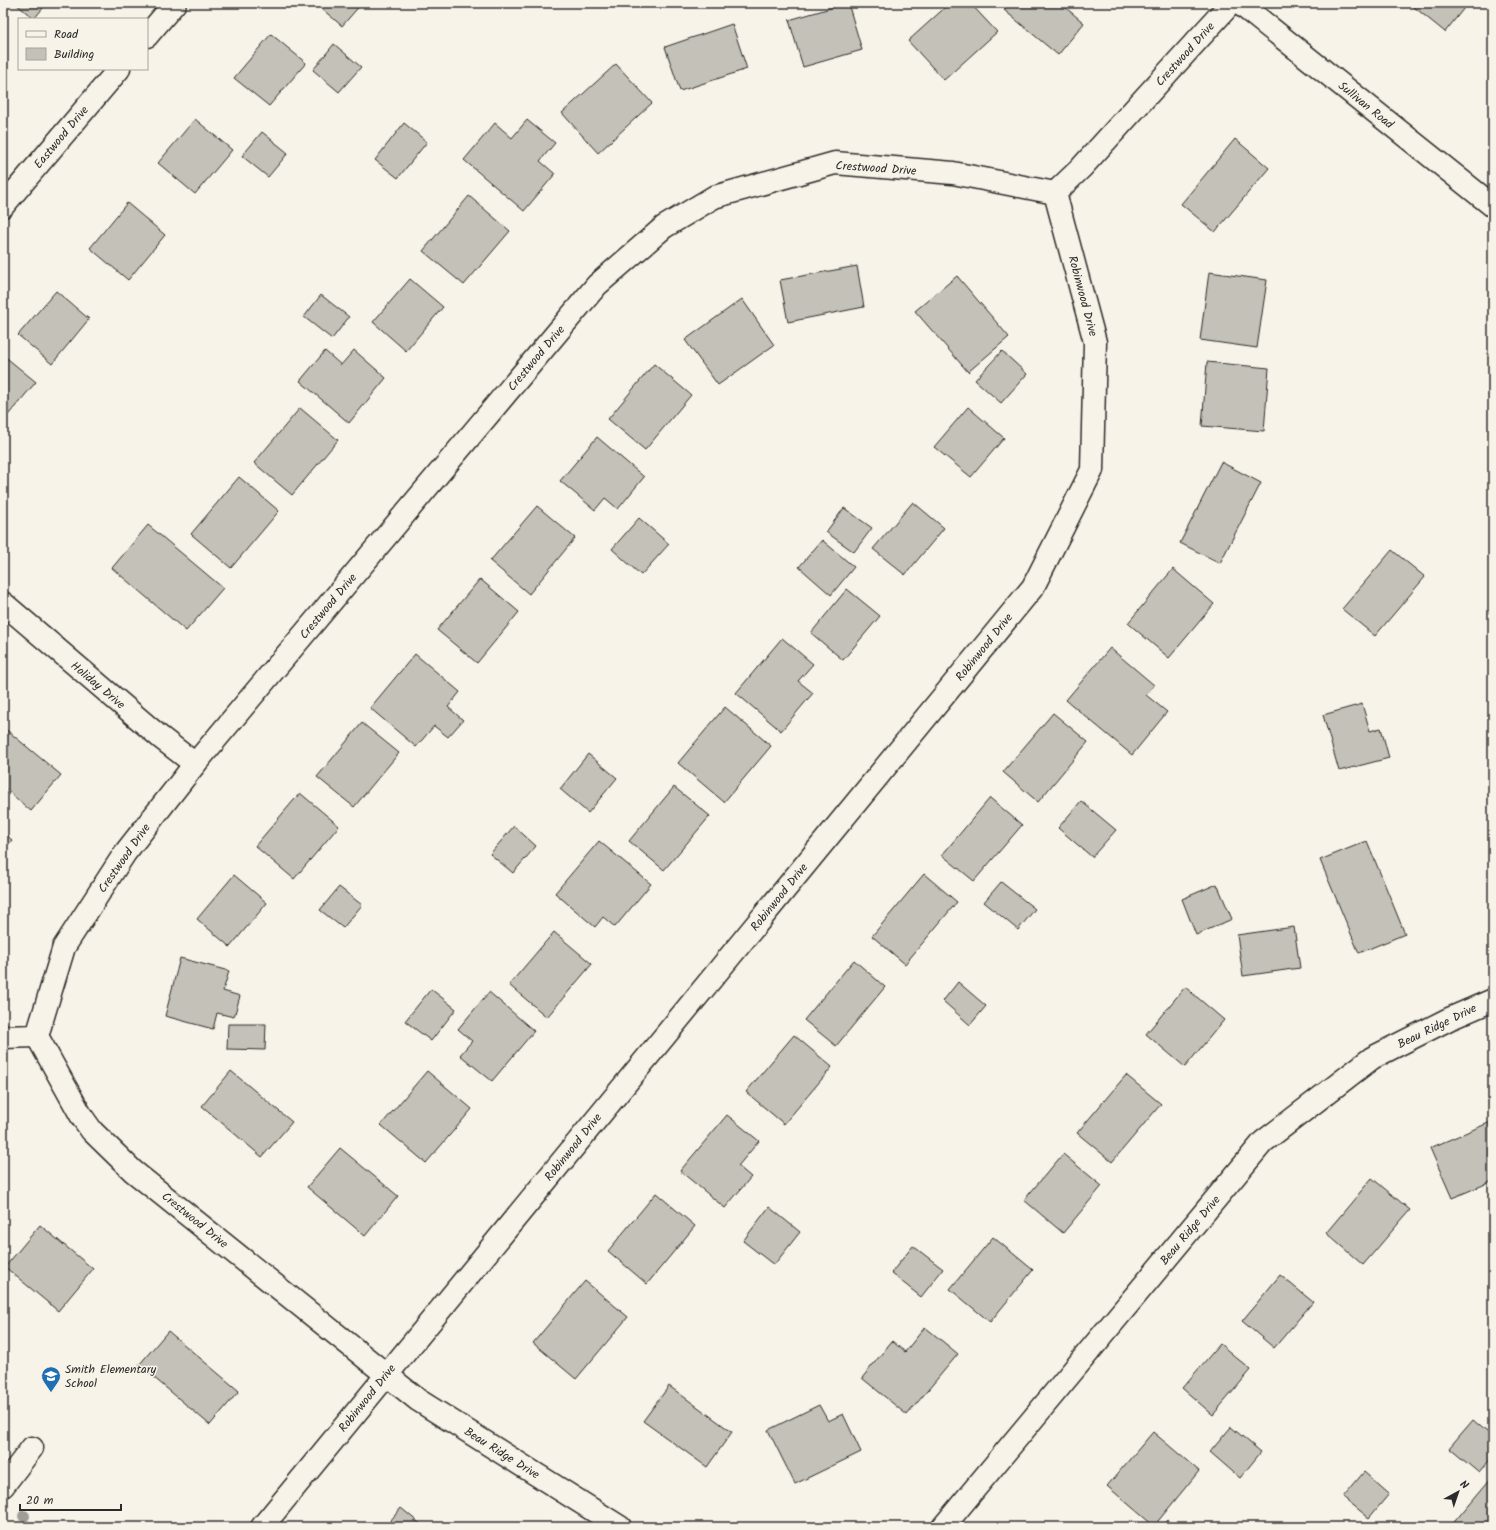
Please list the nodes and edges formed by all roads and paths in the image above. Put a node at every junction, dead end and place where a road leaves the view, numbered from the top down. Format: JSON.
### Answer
{"nodes":[{"id":1,"x":175,"y":3,"type":"edge"},
{"id":2,"x":1231,"y":3,"type":"edge"},
{"id":3,"x":1239,"y":3,"type":"edge"},
{"id":4,"x":148,"y":35,"type":"edge"},
{"id":5,"x":118,"y":70,"type":"edge"},
{"id":6,"x":1055,"y":193,"type":"junction"},
{"id":7,"x":3,"y":206,"type":"edge"},
{"id":8,"x":1493,"y":206,"type":"edge"},
{"id":9,"x":3,"y":603,"type":"edge"},
{"id":10,"x":195,"y":764,"type":"junction"},
{"id":11,"x":1493,"y":1000,"type":"edge"},
{"id":12,"x":37,"y":1036,"type":"junction"},
{"id":13,"x":3,"y":1037,"type":"edge"},
{"id":14,"x":388,"y":1374,"type":"junction"},
{"id":15,"x":32,"y":1448,"type":"dead end"},
{"id":16,"x":3,"y":1486,"type":"edge"},
{"id":17,"x":262,"y":1527,"type":"edge"},
{"id":18,"x":620,"y":1527,"type":"edge"},
{"id":19,"x":942,"y":1527,"type":"edge"}],
"edges":[{"from":1,"to":4,"type":"street"},
{"from":2,"to":6,"type":"street","name":"Crestwood Drive"},
{"from":3,"to":8,"type":"street","name":"Sullivan Road"},
{"from":5,"to":7,"type":"street","name":"Eastwood Drive"},
{"from":6,"to":10,"type":"street","name":"Crestwood Drive"},
{"from":6,"to":14,"type":"street","name":"Robinwood Drive"},
{"from":9,"to":10,"type":"street","name":"Holiday Drive"},
{"from":10,"to":12,"type":"street","name":"Crestwood Drive"},
{"from":11,"to":19,"type":"street","name":"Beau Ridge Drive"},
{"from":12,"to":13,"type":"street"},
{"from":12,"to":14,"type":"street","name":"Crestwood Drive"},
{"from":14,"to":17,"type":"street","name":"Robinwood Drive"},
{"from":14,"to":18,"type":"street","name":"Beau Ridge Drive"},
{"from":15,"to":16,"type":"street"}]}
